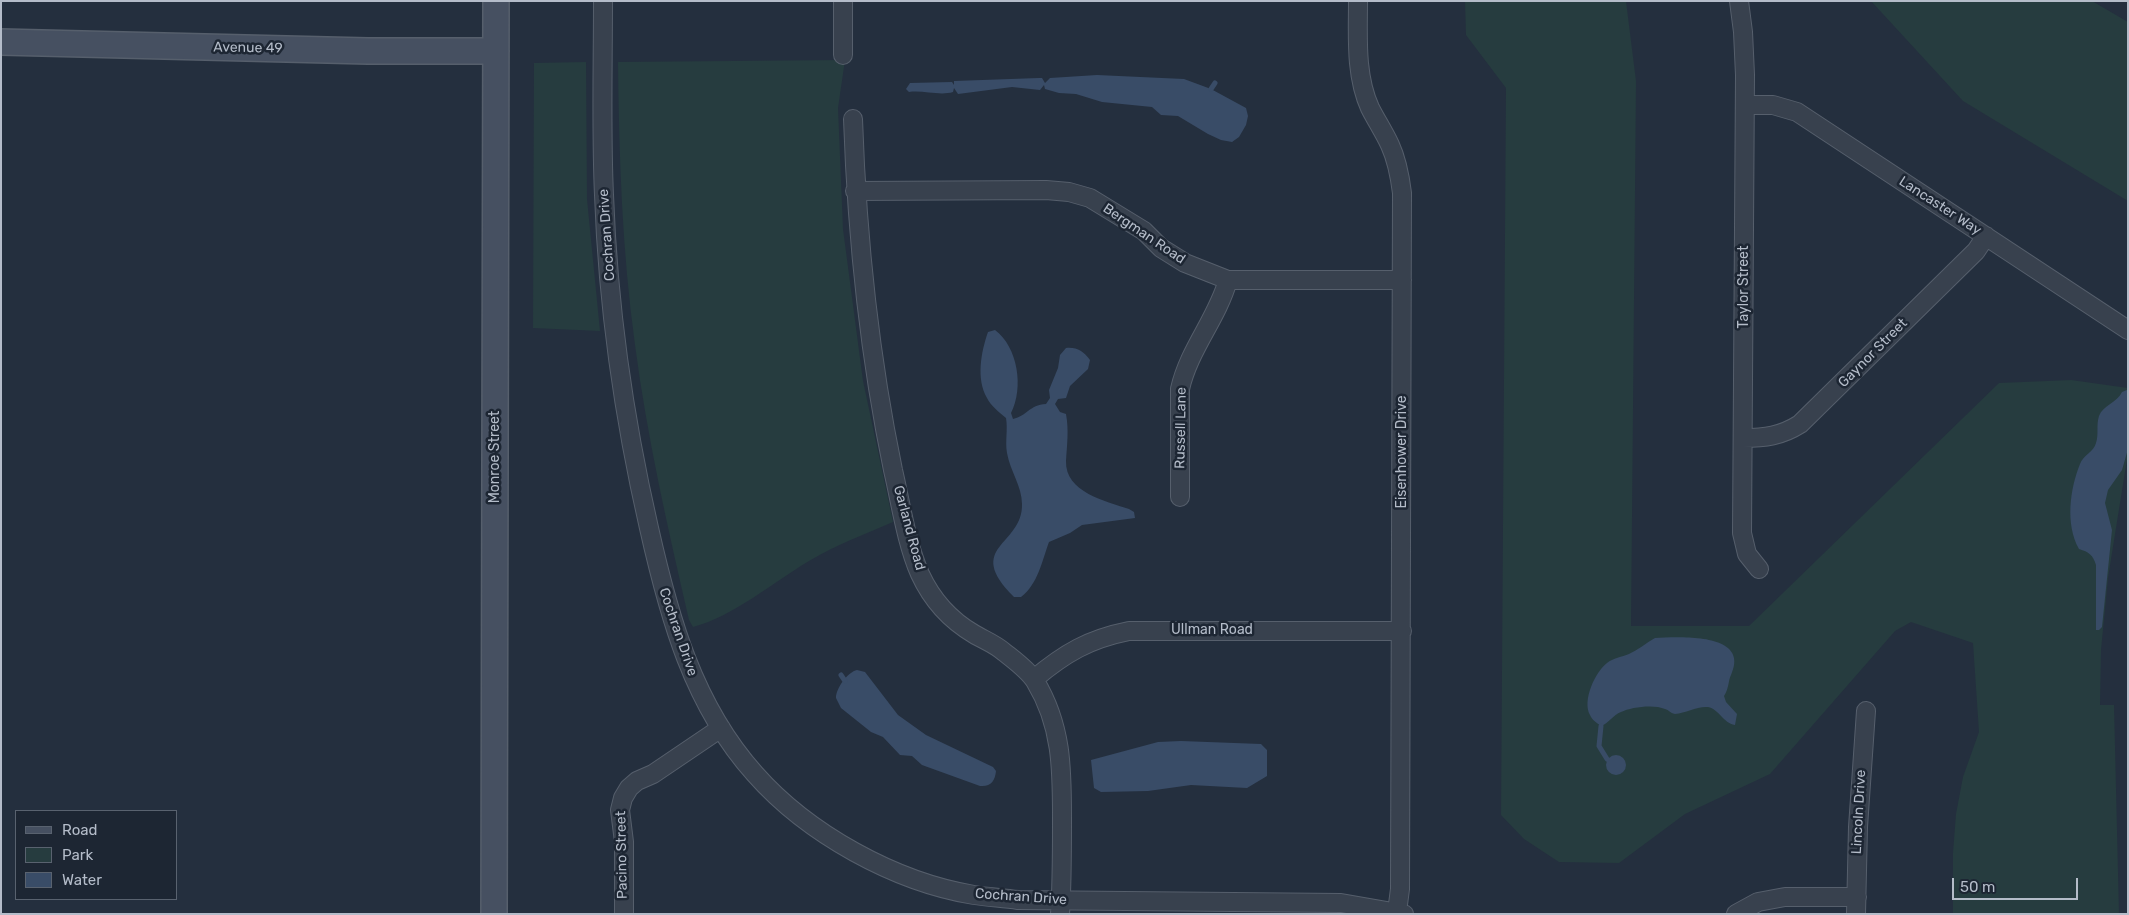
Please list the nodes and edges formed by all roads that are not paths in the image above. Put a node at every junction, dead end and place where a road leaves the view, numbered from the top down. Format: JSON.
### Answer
{"nodes":[{"id":1,"x":496,"y":1,"type":"edge"},
{"id":2,"x":603,"y":1,"type":"edge"},
{"id":3,"x":843,"y":1,"type":"edge"},
{"id":4,"x":1358,"y":1,"type":"edge"},
{"id":5,"x":1739,"y":1,"type":"edge"},
{"id":6,"x":1,"y":42,"type":"edge"},
{"id":7,"x":496,"y":52,"type":"junction"},
{"id":8,"x":843,"y":55,"type":"dead end"},
{"id":9,"x":1745,"y":105,"type":"junction"},
{"id":10,"x":853,"y":118,"type":"dead end"},
{"id":11,"x":855,"y":191,"type":"junction"},
{"id":12,"x":1986,"y":236,"type":"junction"},
{"id":13,"x":1228,"y":280,"type":"junction"},
{"id":14,"x":1402,"y":280,"type":"junction"},
{"id":15,"x":2128,"y":330,"type":"edge"},
{"id":16,"x":1743,"y":438,"type":"junction"},
{"id":17,"x":1180,"y":497,"type":"dead end"},
{"id":18,"x":1759,"y":569,"type":"dead end"},
{"id":19,"x":1402,"y":631,"type":"junction"},
{"id":20,"x":1034,"y":679,"type":"junction"},
{"id":21,"x":1866,"y":711,"type":"dead end"},
{"id":22,"x":721,"y":728,"type":"junction"},
{"id":23,"x":1857,"y":906,"type":"edge"},
{"id":24,"x":1061,"y":907,"type":"edge"},
{"id":25,"x":1400,"y":913,"type":"edge"},
{"id":26,"x":494,"y":914,"type":"edge"},
{"id":27,"x":624,"y":914,"type":"edge"},
{"id":28,"x":1736,"y":914,"type":"edge"}],
"edges":[{"from":1,"to":7,"type":"main road","name":"Monroe Street"},
{"from":2,"to":22,"type":"street","name":"Cochran Drive"},
{"from":3,"to":8,"type":"street"},
{"from":4,"to":14,"type":"street","name":"Eisenhower Drive"},
{"from":5,"to":9,"type":"street","name":"Taylor Street"},
{"from":6,"to":7,"type":"main road","name":"Avenue 49"},
{"from":7,"to":26,"type":"main road","name":"Monroe Street"},
{"from":9,"to":12,"type":"street","name":"Lancaster Way"},
{"from":9,"to":16,"type":"street","name":"Taylor Street"},
{"from":10,"to":11,"type":"street","name":"Garland Road"},
{"from":11,"to":13,"type":"street","name":"Bergman Road"},
{"from":11,"to":20,"type":"street","name":"Garland Road"},
{"from":12,"to":15,"type":"street","name":"Lancaster Way"},
{"from":12,"to":16,"type":"street","name":"Gaynor Street"},
{"from":13,"to":14,"type":"street","name":"Bergman Road"},
{"from":13,"to":17,"type":"street","name":"Russell Lane"},
{"from":14,"to":19,"type":"street","name":"Eisenhower Drive"},
{"from":16,"to":18,"type":"street","name":"Taylor Street"},
{"from":19,"to":20,"type":"street","name":"Ullman Road"},
{"from":19,"to":25,"type":"street","name":"Eisenhower Drive"},
{"from":20,"to":24,"type":"street","name":"Garland Road"},
{"from":21,"to":23,"type":"street","name":"Lincoln Drive"},
{"from":22,"to":24,"type":"street","name":"Cochran Drive"},
{"from":22,"to":27,"type":"street","name":"Pacino Street"},
{"from":23,"to":28,"type":"street"},
{"from":24,"to":25,"type":"street","name":"Cochran Drive"}]}
